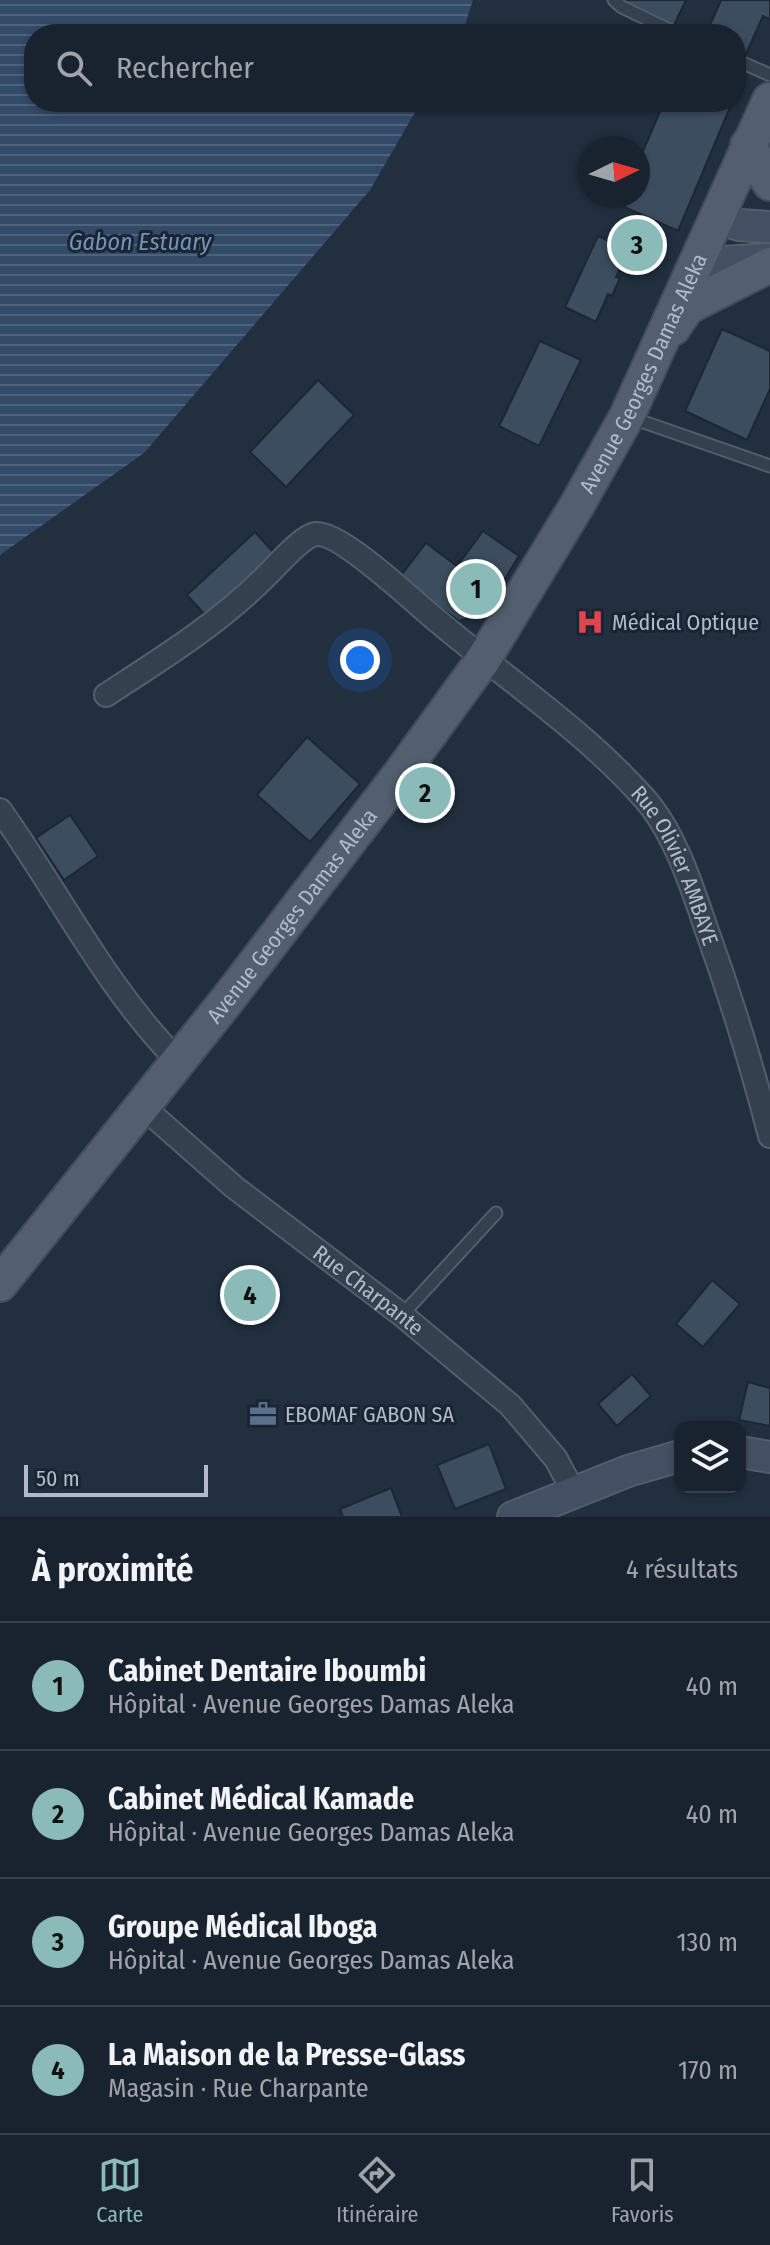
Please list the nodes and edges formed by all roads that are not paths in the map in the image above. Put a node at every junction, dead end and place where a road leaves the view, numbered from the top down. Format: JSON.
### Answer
{"nodes":[{"id":1,"x":614,"y":0,"type":"edge"},
{"id":2,"x":657,"y":24,"type":"edge"},
{"id":3,"x":746,"y":64,"type":"edge"},
{"id":4,"x":770,"y":75,"type":"edge"},
{"id":5,"x":770,"y":100,"type":"edge"},
{"id":6,"x":748,"y":145,"type":"junction"},
{"id":7,"x":770,"y":183,"type":"edge"},
{"id":8,"x":715,"y":218,"type":"junction"},
{"id":9,"x":770,"y":227,"type":"edge"},
{"id":10,"x":770,"y":259,"type":"edge"},
{"id":11,"x":770,"y":265,"type":"edge"},
{"id":12,"x":692,"y":269,"type":"junction"},
{"id":13,"x":661,"y":344,"type":"junction"},
{"id":14,"x":627,"y":416,"type":"junction"},
{"id":15,"x":770,"y":466,"type":"edge"},
{"id":16,"x":483,"y":660,"type":"junction"},
{"id":17,"x":106,"y":695,"type":"dead end"},
{"id":18,"x":0,"y":810,"type":"edge"},
{"id":19,"x":179,"y":1062,"type":"junction"},
{"id":20,"x":142,"y":1106,"type":"junction"},
{"id":21,"x":770,"y":1136,"type":"edge"},
{"id":22,"x":496,"y":1213,"type":"dead end"},
{"id":23,"x":0,"y":1284,"type":"edge"},
{"id":24,"x":402,"y":1315,"type":"junction"},
{"id":25,"x":746,"y":1453,"type":"edge"},
{"id":26,"x":770,"y":1457,"type":"edge"},
{"id":27,"x":674,"y":1458,"type":"edge"},
{"id":28,"x":574,"y":1493,"type":"junction"},
{"id":29,"x":513,"y":1517,"type":"edge"}],
"edges":[{"from":1,"to":2,"type":"lane"},
{"from":3,"to":4,"type":"lane"},
{"from":5,"to":6,"type":"main road","name":"Avenue Georges Damas Aleka"},
{"from":6,"to":7,"type":"main road"},
{"from":6,"to":8,"type":"main road","name":"Avenue Georges Damas Aleka"},
{"from":8,"to":9,"type":"street"},
{"from":8,"to":12,"type":"main road","name":"Avenue Georges Damas Aleka"},
{"from":10,"to":12,"type":"street"},
{"from":11,"to":13,"type":"main road"},
{"from":12,"to":13,"type":"main road","name":"Avenue Georges Damas Aleka"},
{"from":13,"to":14,"type":"main road","name":"Avenue Georges Damas Aleka"},
{"from":14,"to":15,"type":"lane"},
{"from":14,"to":16,"type":"main road","name":"Avenue Georges Damas Aleka"},
{"from":16,"to":17,"type":"street","name":"Rue Olivier AMBAYE"},
{"from":16,"to":19,"type":"main road","name":"Avenue Georges Damas Aleka"},
{"from":16,"to":21,"type":"street","name":"Rue Olivier AMBAYE"},
{"from":18,"to":19,"type":"street"},
{"from":19,"to":20,"type":"main road","name":"Avenue Georges Damas Aleka"},
{"from":20,"to":23,"type":"main road","name":"Avenue Georges Damas Aleka"},
{"from":20,"to":24,"type":"street","name":"Rue Charpante"},
{"from":22,"to":24,"type":"lane"},
{"from":24,"to":28,"type":"street","name":"Rue Charpante"},
{"from":25,"to":26,"type":"street"},
{"from":27,"to":28,"type":"street"},
{"from":28,"to":29,"type":"street"}]}
